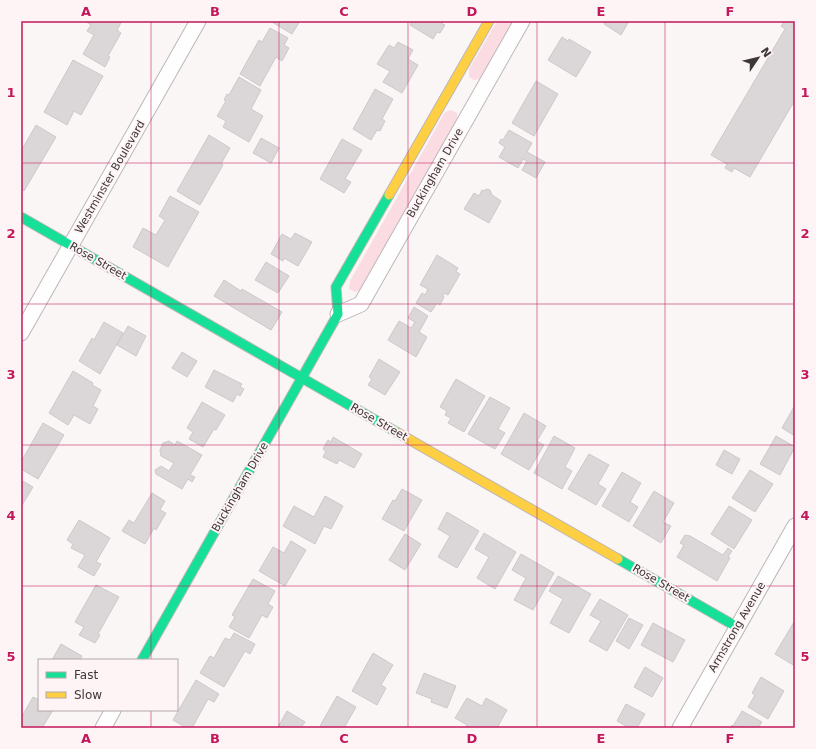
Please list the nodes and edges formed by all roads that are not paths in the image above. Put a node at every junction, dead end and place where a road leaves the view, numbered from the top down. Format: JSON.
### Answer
{"nodes":[{"id":1,"x":198,"y":21,"type":"edge"},
{"id":2,"x":489,"y":21,"type":"edge"},
{"id":3,"x":522,"y":21,"type":"edge"},
{"id":4,"x":21,"y":218,"type":"edge"},
{"id":5,"x":71,"y":246,"type":"junction"},
{"id":6,"x":338,"y":314,"type":"junction"},
{"id":7,"x":21,"y":333,"type":"edge"},
{"id":8,"x":302,"y":378,"type":"junction"},
{"id":9,"x":795,"y":526,"type":"edge"},
{"id":10,"x":737,"y":627,"type":"junction"},
{"id":11,"x":143,"y":659,"type":"edge"},
{"id":12,"x":112,"y":711,"type":"edge"},
{"id":13,"x":103,"y":728,"type":"edge"},
{"id":14,"x":680,"y":728,"type":"edge"}],
"edges":[{"from":1,"to":5,"type":"street","name":"Westminster Boulevard"},
{"from":2,"to":6,"type":"street"},
{"from":3,"to":6,"type":"street","name":"Buckingham Drive"},
{"from":4,"to":5,"type":"street","name":"Rose Street"},
{"from":5,"to":7,"type":"street","name":"Westminster Boulevard"},
{"from":5,"to":8,"type":"street","name":"Rose Street"},
{"from":6,"to":8,"type":"street","name":"Buckingham Drive"},
{"from":8,"to":10,"type":"street","name":"Rose Street"},
{"from":8,"to":11,"type":"street","name":"Buckingham Drive"},
{"from":9,"to":10,"type":"street","name":"Armstrong Avenue"},
{"from":10,"to":14,"type":"street","name":"Armstrong Avenue"},
{"from":12,"to":13,"type":"street"}]}
